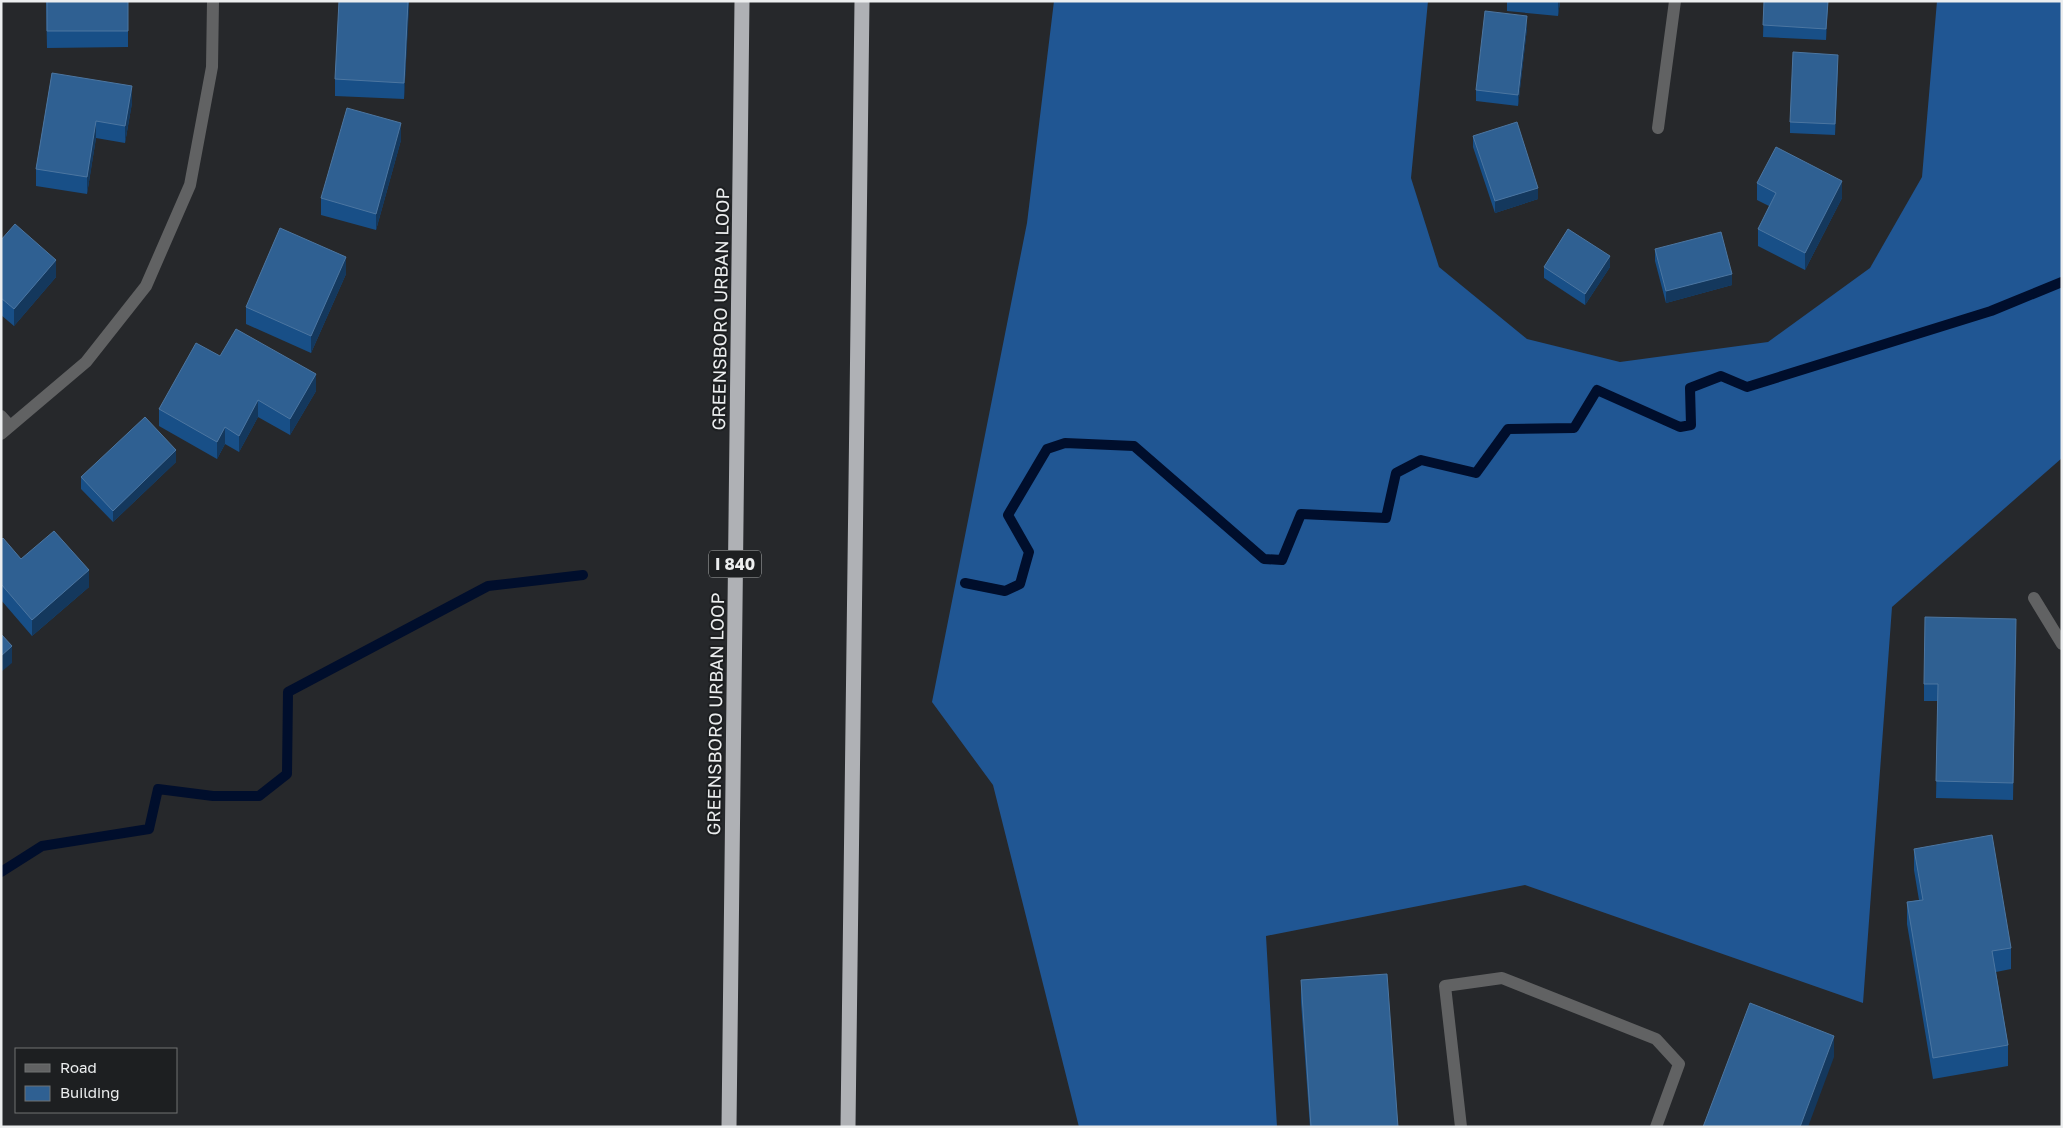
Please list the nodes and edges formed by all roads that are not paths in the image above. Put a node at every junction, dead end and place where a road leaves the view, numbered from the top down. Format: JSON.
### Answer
{"nodes":[{"id":1,"x":213,"y":1,"type":"edge"},
{"id":2,"x":742,"y":1,"type":"edge"},
{"id":3,"x":862,"y":1,"type":"edge"},
{"id":4,"x":1675,"y":1,"type":"edge"},
{"id":5,"x":1658,"y":128,"type":"dead end"},
{"id":6,"x":1,"y":416,"type":"edge"},
{"id":7,"x":6,"y":430,"type":"edge"},
{"id":8,"x":2034,"y":598,"type":"dead end"},
{"id":9,"x":2062,"y":644,"type":"edge"},
{"id":10,"x":729,"y":1127,"type":"edge"},
{"id":11,"x":848,"y":1127,"type":"edge"},
{"id":12,"x":1461,"y":1127,"type":"edge"},
{"id":13,"x":1656,"y":1127,"type":"edge"}],
"edges":[{"from":1,"to":7,"type":"street"},
{"from":2,"to":10,"type":"highway","name":"GREENSBORO URBAN LOOP","number":"I 840"},
{"from":3,"to":11,"type":"highway"},
{"from":4,"to":5,"type":"street"},
{"from":6,"to":7,"type":"street"},
{"from":8,"to":9,"type":"street"},
{"from":12,"to":13,"type":"street"}]}
